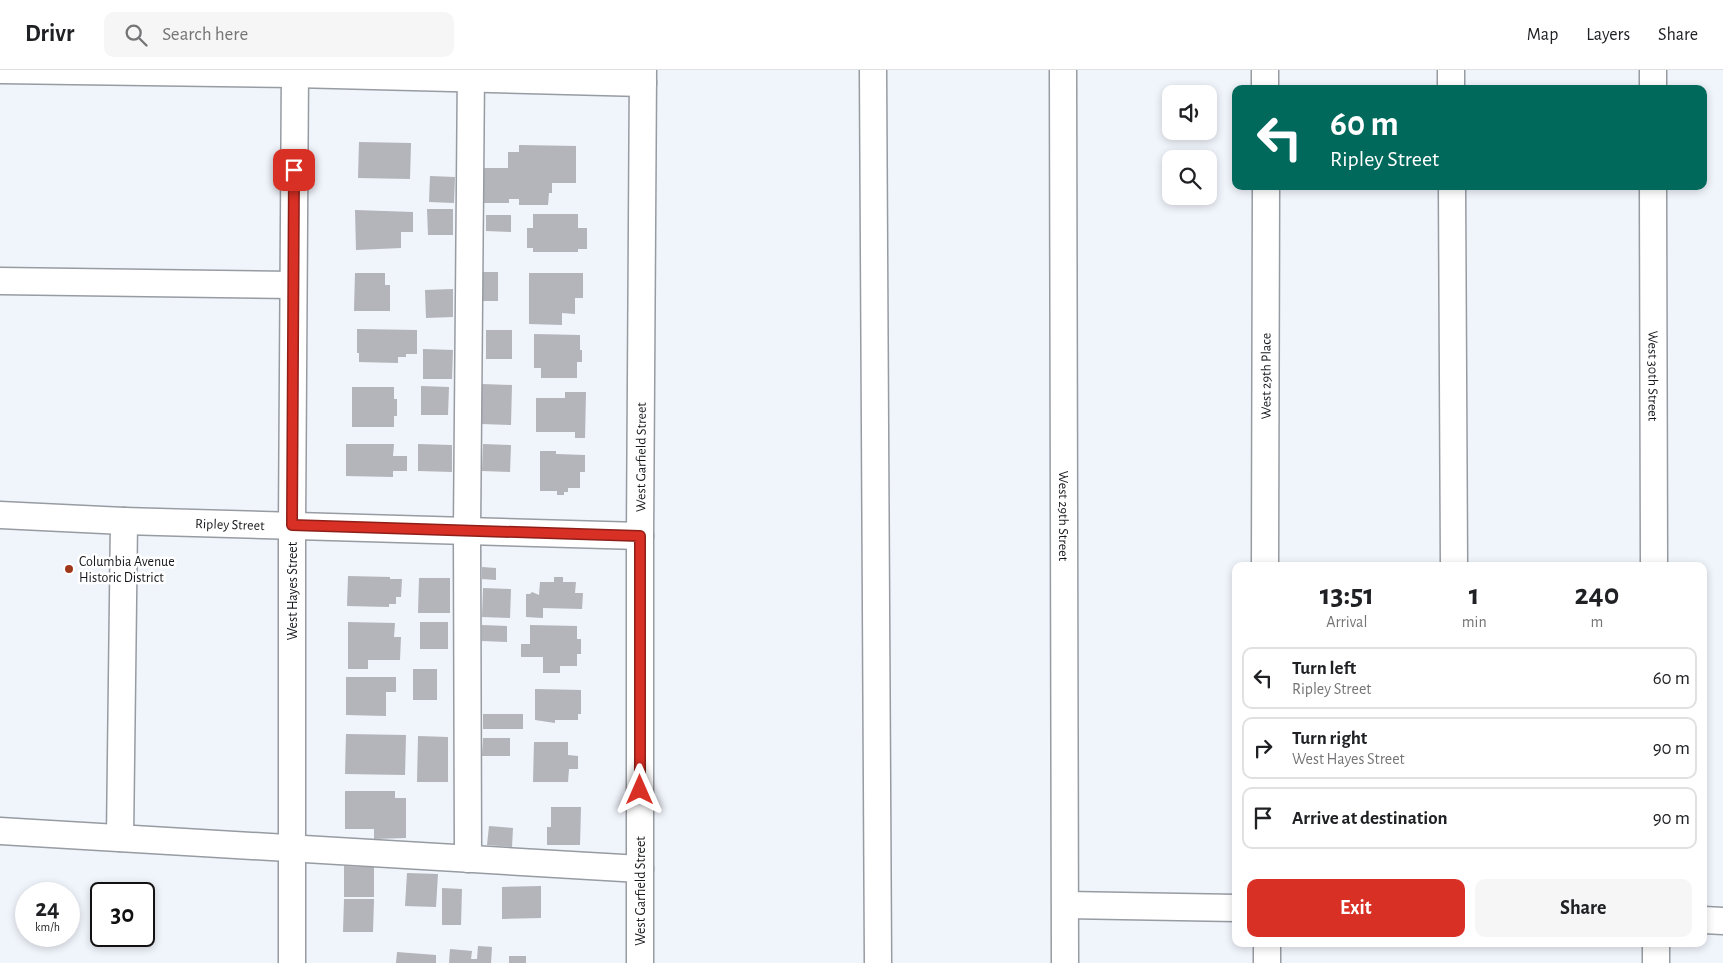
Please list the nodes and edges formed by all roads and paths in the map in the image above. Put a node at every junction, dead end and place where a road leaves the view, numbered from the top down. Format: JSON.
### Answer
{"nodes":[{"id":1,"x":0,"y":70,"type":"edge"},
{"id":2,"x":873,"y":70,"type":"edge"},
{"id":3,"x":1063,"y":70,"type":"edge"},
{"id":4,"x":1264,"y":70,"type":"edge"},
{"id":5,"x":1451,"y":70,"type":"edge"},
{"id":6,"x":1653,"y":70,"type":"edge"},
{"id":7,"x":295,"y":72,"type":"edge"},
{"id":8,"x":471,"y":75,"type":"edge"},
{"id":9,"x":643,"y":76,"type":"edge"},
{"id":10,"x":1265,"y":85,"type":"edge"},
{"id":11,"x":1451,"y":85,"type":"edge"},
{"id":12,"x":1653,"y":85,"type":"edge"},
{"id":13,"x":1266,"y":190,"type":"edge"},
{"id":14,"x":1452,"y":190,"type":"edge"},
{"id":15,"x":1653,"y":190,"type":"edge"},
{"id":16,"x":0,"y":280,"type":"edge"},
{"id":17,"x":293,"y":285,"type":"junction"},
{"id":18,"x":0,"y":515,"type":"edge"},
{"id":19,"x":124,"y":520,"type":"junction"},
{"id":20,"x":292,"y":525,"type":"junction"},
{"id":21,"x":467,"y":530,"type":"junction"},
{"id":22,"x":640,"y":536,"type":"junction"},
{"id":23,"x":1265,"y":562,"type":"edge"},
{"id":24,"x":1454,"y":562,"type":"edge"},
{"id":25,"x":1654,"y":562,"type":"edge"},
{"id":26,"x":0,"y":831,"type":"edge"},
{"id":27,"x":120,"y":838,"type":"junction"},
{"id":28,"x":292,"y":849,"type":"junction"},
{"id":29,"x":468,"y":859,"type":"junction"},
{"id":30,"x":640,"y":869,"type":"junction"},
{"id":31,"x":1066,"y":904,"type":"junction"},
{"id":32,"x":1232,"y":908,"type":"edge"},
{"id":33,"x":1707,"y":920,"type":"edge"},
{"id":34,"x":1723,"y":921,"type":"edge"},
{"id":35,"x":1267,"y":947,"type":"edge"},
{"id":36,"x":1656,"y":947,"type":"edge"},
{"id":37,"x":292,"y":963,"type":"edge"},
{"id":38,"x":640,"y":963,"type":"edge"},
{"id":39,"x":878,"y":963,"type":"edge"},
{"id":40,"x":1066,"y":963,"type":"edge"},
{"id":41,"x":1267,"y":963,"type":"edge"},
{"id":42,"x":1656,"y":963,"type":"edge"}],
"edges":[{"from":1,"to":7,"type":"street"},
{"from":2,"to":39,"type":"street"},
{"from":3,"to":31,"type":"street","name":"West 29th Street"},
{"from":4,"to":10,"type":"street"},
{"from":5,"to":11,"type":"street"},
{"from":6,"to":12,"type":"street"},
{"from":7,"to":8,"type":"street"},
{"from":7,"to":17,"type":"street","name":"West Hayes Street"},
{"from":8,"to":9,"type":"street"},
{"from":8,"to":21,"type":"street"},
{"from":9,"to":22,"type":"street","name":"West Garfield Street"},
{"from":13,"to":23,"type":"street","name":"West 29th Place"},
{"from":14,"to":24,"type":"street"},
{"from":15,"to":25,"type":"street","name":"West 30th Street"},
{"from":16,"to":17,"type":"street"},
{"from":17,"to":20,"type":"street","name":"West Hayes Street"},
{"from":18,"to":19,"type":"street","name":"Ripley Street"},
{"from":19,"to":20,"type":"street","name":"Ripley Street"},
{"from":19,"to":27,"type":"street"},
{"from":20,"to":21,"type":"street","name":"Ripley Street"},
{"from":20,"to":28,"type":"street","name":"West Hayes Street"},
{"from":21,"to":22,"type":"street","name":"Ripley Street"},
{"from":21,"to":29,"type":"street"},
{"from":22,"to":30,"type":"street","name":"West Garfield Street"},
{"from":26,"to":27,"type":"street"},
{"from":27,"to":28,"type":"street"},
{"from":28,"to":29,"type":"street"},
{"from":28,"to":37,"type":"street","name":"West Hayes Street"},
{"from":29,"to":30,"type":"street"},
{"from":30,"to":38,"type":"street","name":"West Garfield Street"},
{"from":31,"to":32,"type":"street"},
{"from":31,"to":40,"type":"street","name":"West 29th Street"},
{"from":33,"to":34,"type":"street"},
{"from":35,"to":41,"type":"street"},
{"from":36,"to":42,"type":"street"}]}
